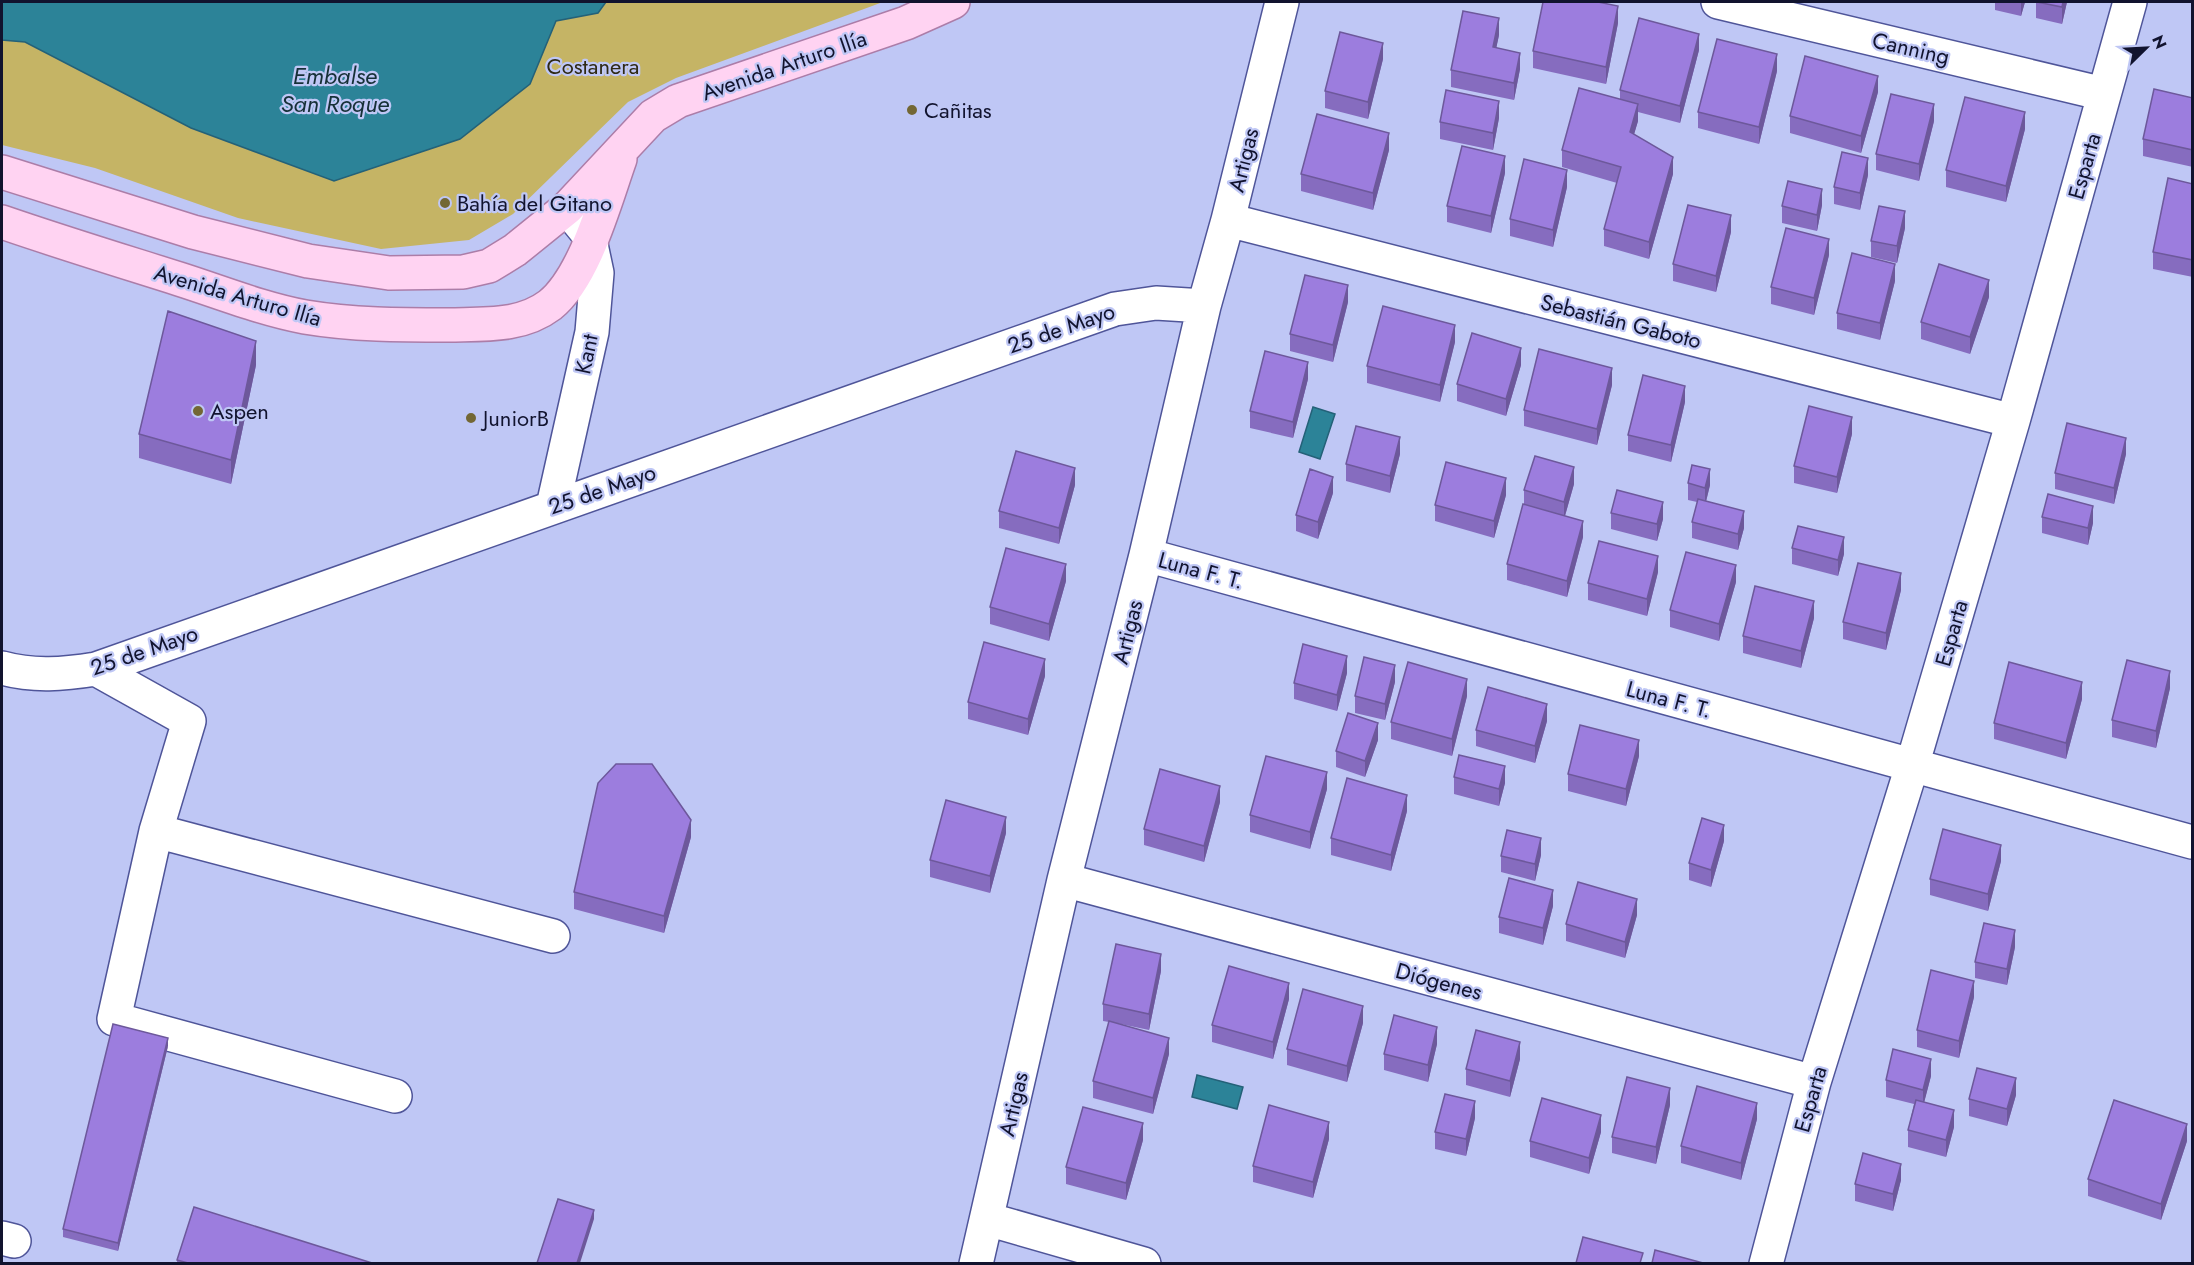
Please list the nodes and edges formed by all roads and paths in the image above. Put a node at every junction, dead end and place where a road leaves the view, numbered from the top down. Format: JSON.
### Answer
{"nodes":[{"id":1,"x":952,"y":2,"type":"edge"},
{"id":2,"x":1282,"y":2,"type":"edge"},
{"id":3,"x":1718,"y":2,"type":"edge"},
{"id":4,"x":2130,"y":2,"type":"edge"},
{"id":5,"x":2104,"y":94,"type":"junction"},
{"id":6,"x":626,"y":143,"type":"junction"},
{"id":7,"x":2,"y":172,"type":"edge"},
{"id":8,"x":567,"y":208,"type":"junction"},
{"id":9,"x":1228,"y":220,"type":"junction"},
{"id":10,"x":2,"y":222,"type":"edge"},
{"id":11,"x":590,"y":241,"type":"junction"},
{"id":12,"x":1204,"y":306,"type":"junction"},
{"id":13,"x":2013,"y":421,"type":"junction"},
{"id":14,"x":553,"y":506,"type":"junction"},
{"id":15,"x":1146,"y":555,"type":"junction"},
{"id":16,"x":2,"y":668,"type":"edge"},
{"id":17,"x":96,"y":669,"type":"junction"},
{"id":18,"x":1912,"y":766,"type":"junction"},
{"id":19,"x":156,"y":831,"type":"junction"},
{"id":20,"x":2193,"y":842,"type":"edge"},
{"id":21,"x":1064,"y":880,"type":"junction"},
{"id":22,"x":553,"y":936,"type":"dead end"},
{"id":23,"x":1814,"y":1082,"type":"junction"},
{"id":24,"x":394,"y":1096,"type":"dead end"},
{"id":25,"x":987,"y":1220,"type":"junction"},
{"id":26,"x":976,"y":1263,"type":"edge"},
{"id":27,"x":1144,"y":1263,"type":"edge"},
{"id":28,"x":1766,"y":1263,"type":"edge"}],
"edges":[{"from":1,"to":6,"type":"main road","name":"Avenida Arturo Ilía"},
{"from":2,"to":9,"type":"street","name":"Artigas"},
{"from":3,"to":5,"type":"street","name":"Canning"},
{"from":4,"to":5,"type":"street","name":"Esparta"},
{"from":5,"to":13,"type":"street","name":"Esparta"},
{"from":6,"to":8,"type":"main road","name":"Avenida Arturo Ilía"},
{"from":6,"to":11,"type":"main road","name":"Avenida Arturo Ilía"},
{"from":7,"to":8,"type":"main road","name":"Avenida Arturo Ilía"},
{"from":8,"to":11,"type":"street","name":"Kant"},
{"from":9,"to":12,"type":"street","name":"Artigas"},
{"from":9,"to":13,"type":"street","name":"Sebastián Gaboto"},
{"from":10,"to":11,"type":"main road","name":"Avenida Arturo Ilía"},
{"from":11,"to":14,"type":"street","name":"Kant"},
{"from":12,"to":14,"type":"street","name":"25 de Mayo"},
{"from":12,"to":15,"type":"street","name":"Artigas"},
{"from":13,"to":18,"type":"street","name":"Esparta"},
{"from":14,"to":17,"type":"street","name":"25 de Mayo"},
{"from":15,"to":18,"type":"street","name":"Luna F. T."},
{"from":15,"to":21,"type":"street","name":"Artigas"},
{"from":16,"to":17,"type":"street","name":"25 de Mayo"},
{"from":17,"to":19,"type":"street"},
{"from":18,"to":20,"type":"street","name":"Luna F. T."},
{"from":18,"to":23,"type":"street","name":"Esparta"},
{"from":19,"to":22,"type":"street"},
{"from":19,"to":24,"type":"street"},
{"from":21,"to":23,"type":"street","name":"Diógenes"},
{"from":21,"to":25,"type":"street","name":"Artigas"},
{"from":23,"to":28,"type":"street","name":"Esparta"},
{"from":25,"to":26,"type":"street","name":"Artigas"},
{"from":25,"to":27,"type":"street"}]}
